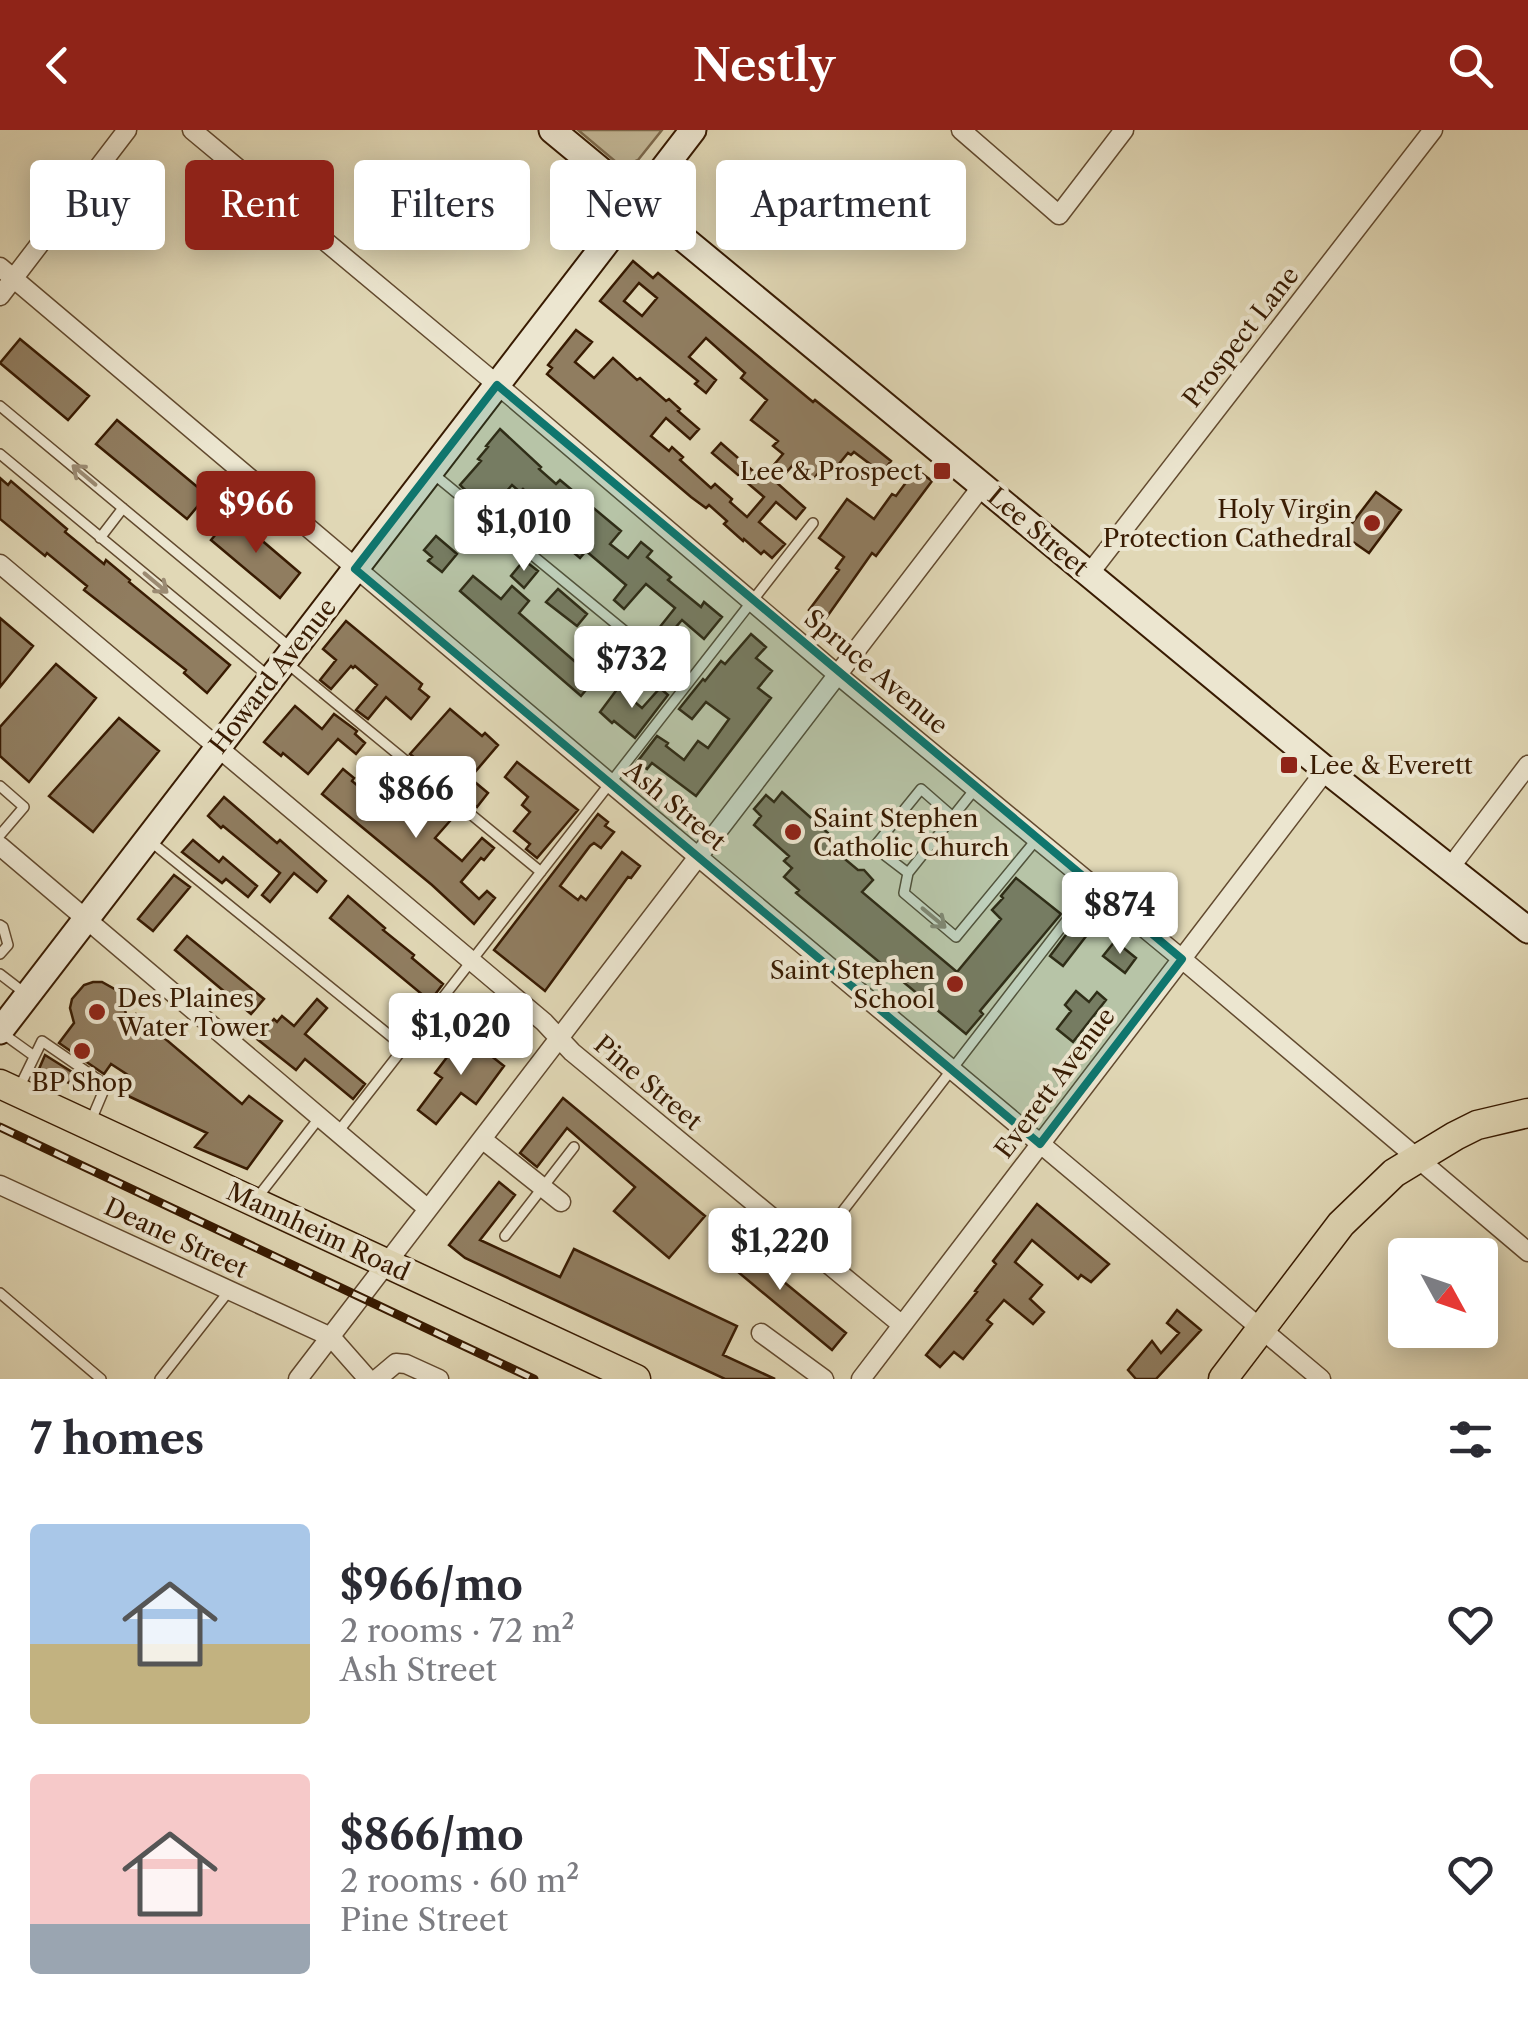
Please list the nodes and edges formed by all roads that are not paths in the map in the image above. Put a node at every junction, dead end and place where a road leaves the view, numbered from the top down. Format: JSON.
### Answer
{"nodes":[{"id":1,"x":127,"y":130,"type":"edge"},
{"id":2,"x":192,"y":130,"type":"edge"},
{"id":3,"x":552,"y":130,"type":"edge"},
{"id":4,"x":693,"y":130,"type":"edge"},
{"id":5,"x":961,"y":130,"type":"edge"},
{"id":6,"x":1124,"y":130,"type":"edge"},
{"id":7,"x":1433,"y":130,"type":"edge"},
{"id":8,"x":589,"y":160,"type":"edge"},
{"id":9,"x":670,"y":160,"type":"edge"},
{"id":10,"x":696,"y":248,"type":"edge"},
{"id":11,"x":601,"y":250,"type":"edge"},
{"id":12,"x":7,"y":273,"type":"edge"},
{"id":13,"x":0,"y":296,"type":"edge"},
{"id":14,"x":497,"y":384,"type":"junction"},
{"id":15,"x":0,"y":406,"type":"edge"},
{"id":16,"x":0,"y":454,"type":"edge"},
{"id":17,"x":430,"y":472,"type":"junction"},
{"id":18,"x":982,"y":486,"type":"junction"},
{"id":19,"x":123,"y":508,"type":"junction"},
{"id":20,"x":813,"y":523,"type":"dead end"},
{"id":21,"x":100,"y":538,"type":"junction"},
{"id":22,"x":0,"y":564,"type":"edge"},
{"id":23,"x":356,"y":569,"type":"junction"},
{"id":24,"x":1088,"y":574,"type":"junction"},
{"id":25,"x":752,"y":600,"type":"junction"},
{"id":26,"x":283,"y":663,"type":"junction"},
{"id":27,"x":838,"y":675,"type":"junction"},
{"id":28,"x":688,"y":683,"type":"junction"},
{"id":29,"x":218,"y":748,"type":"junction"},
{"id":30,"x":1528,"y":765,"type":"edge"},
{"id":31,"x":1326,"y":770,"type":"junction"},
{"id":32,"x":610,"y":783,"type":"junction"},
{"id":33,"x":0,"y":786,"type":"edge"},
{"id":34,"x":976,"y":789,"type":"junction"},
{"id":35,"x":953,"y":816,"type":"junction"},
{"id":36,"x":0,"y":835,"type":"edge"},
{"id":37,"x":148,"y":839,"type":"junction"},
{"id":38,"x":1036,"y":840,"type":"junction"},
{"id":39,"x":0,"y":846,"type":"edge"},
{"id":40,"x":698,"y":857,"type":"junction"},
{"id":41,"x":1449,"y":869,"type":"junction"},
{"id":42,"x":541,"y":872,"type":"junction"},
{"id":43,"x":908,"y":873,"type":"junction"},
{"id":44,"x":1092,"y":886,"type":"junction"},
{"id":45,"x":86,"y":919,"type":"junction"},
{"id":46,"x":0,"y":925,"type":"edge"},
{"id":47,"x":1528,"y":930,"type":"edge"},
{"id":48,"x":0,"y":954,"type":"edge"},
{"id":49,"x":1182,"y":958,"type":"junction"},
{"id":50,"x":472,"y":961,"type":"junction"},
{"id":51,"x":0,"y":974,"type":"edge"},
{"id":52,"x":28,"y":995,"type":"junction"},
{"id":53,"x":0,"y":1031,"type":"edge"},
{"id":54,"x":560,"y":1039,"type":"junction"},
{"id":55,"x":404,"y":1047,"type":"junction"},
{"id":56,"x":34,"y":1056,"type":"junction"},
{"id":57,"x":951,"y":1068,"type":"junction"},
{"id":58,"x":9,"y":1088,"type":"edge"},
{"id":59,"x":1528,"y":1114,"type":"edge"},
{"id":60,"x":320,"y":1116,"type":"junction"},
{"id":61,"x":89,"y":1125,"type":"junction"},
{"id":62,"x":338,"y":1132,"type":"junction"},
{"id":63,"x":482,"y":1139,"type":"junction"},
{"id":64,"x":1040,"y":1144,"type":"junction"},
{"id":65,"x":574,"y":1146,"type":"dead end"},
{"id":66,"x":1417,"y":1159,"type":"junction"},
{"id":67,"x":0,"y":1184,"type":"edge"},
{"id":68,"x":542,"y":1187,"type":"junction"},
{"id":69,"x":254,"y":1202,"type":"junction"},
{"id":70,"x":561,"y":1202,"type":"dead end"},
{"id":71,"x":428,"y":1209,"type":"junction"},
{"id":72,"x":505,"y":1236,"type":"dead end"},
{"id":73,"x":812,"y":1251,"type":"junction"},
{"id":74,"x":1528,"y":1252,"type":"edge"},
{"id":75,"x":387,"y":1264,"type":"junction"},
{"id":76,"x":230,"y":1290,"type":"junction"},
{"id":77,"x":0,"y":1293,"type":"edge"},
{"id":78,"x":902,"y":1325,"type":"junction"},
{"id":79,"x":1262,"y":1331,"type":"junction"},
{"id":80,"x":761,"y":1333,"type":"dead end"},
{"id":81,"x":330,"y":1337,"type":"junction"},
{"id":82,"x":101,"y":1379,"type":"edge"},
{"id":83,"x":160,"y":1379,"type":"edge"},
{"id":84,"x":298,"y":1379,"type":"edge"},
{"id":85,"x":368,"y":1379,"type":"edge"},
{"id":86,"x":376,"y":1379,"type":"edge"},
{"id":87,"x":439,"y":1379,"type":"edge"},
{"id":88,"x":636,"y":1379,"type":"edge"},
{"id":89,"x":824,"y":1379,"type":"edge"},
{"id":90,"x":861,"y":1379,"type":"edge"},
{"id":91,"x":1223,"y":1379,"type":"edge"},
{"id":92,"x":1321,"y":1379,"type":"edge"}],
"edges":[{"from":1,"to":12,"type":"street"},
{"from":2,"to":14,"type":"street","name":"Spruce Avenue"},
{"from":3,"to":8,"type":"main road","name":"Lee Street"},
{"from":4,"to":9,"type":"main road","name":"Howard Avenue"},
{"from":5,"to":6,"type":"street"},
{"from":7,"to":24,"type":"street","name":"Prospect Lane"},
{"from":10,"to":18,"type":"main road","name":"Lee Street"},
{"from":11,"to":14,"type":"main road","name":"Howard Avenue"},
{"from":12,"to":13,"type":"street"},
{"from":12,"to":23,"type":"street","name":"Ash Street"},
{"from":14,"to":17,"type":"main road","name":"Howard Avenue"},
{"from":14,"to":25,"type":"street","name":"Spruce Avenue"},
{"from":19,"to":15,"type":"lane","one_way":true},
{"from":16,"to":21,"type":"lane"},
{"from":17,"to":23,"type":"main road","name":"Howard Avenue"},
{"from":17,"to":28,"type":"lane"},
{"from":18,"to":24,"type":"main road","name":"Lee Street"},
{"from":18,"to":27,"type":"street"},
{"from":19,"to":21,"type":"lane"},
{"from":19,"to":26,"type":"lane"},
{"from":20,"to":25,"type":"lane"},
{"from":21,"to":26,"type":"lane","one_way":true},
{"from":22,"to":29,"type":"street","name":"Pine Street"},
{"from":23,"to":26,"type":"main road","name":"Howard Avenue"},
{"from":23,"to":32,"type":"street","name":"Ash Street"},
{"from":24,"to":31,"type":"main road","name":"Lee Street"},
{"from":25,"to":27,"type":"street","name":"Spruce Avenue"},
{"from":25,"to":28,"type":"lane"},
{"from":26,"to":29,"type":"main road","name":"Howard Avenue"},
{"from":26,"to":42,"type":"lane"},
{"from":27,"to":34,"type":"street","name":"Spruce Avenue"},
{"from":27,"to":40,"type":"street"},
{"from":28,"to":32,"type":"lane"},
{"from":29,"to":37,"type":"main road","name":"Howard Avenue"},
{"from":29,"to":50,"type":"street","name":"Pine Street"},
{"from":30,"to":41,"type":"street"},
{"from":31,"to":41,"type":"main road","name":"Lee Street"},
{"from":31,"to":49,"type":"street","name":"Everett Avenue"},
{"from":32,"to":40,"type":"street","name":"Ash Street"},
{"from":32,"to":42,"type":"lane"},
{"from":33,"to":36,"type":"lane"},
{"from":34,"to":35,"type":"lane"},
{"from":34,"to":38,"type":"street","name":"Spruce Avenue"},
{"from":35,"to":43,"type":"lane"},
{"from":35,"to":43,"type":"lane"},
{"from":37,"to":45,"type":"main road","name":"Howard Avenue"},
{"from":37,"to":55,"type":"lane"},
{"from":43,"to":38,"type":"lane","one_way":true},
{"from":38,"to":44,"type":"street","name":"Spruce Avenue"},
{"from":39,"to":45,"type":"street"},
{"from":40,"to":54,"type":"street"},
{"from":40,"to":57,"type":"street","name":"Ash Street"},
{"from":41,"to":47,"type":"main road","name":"Lee Street"},
{"from":42,"to":50,"type":"lane"},
{"from":44,"to":49,"type":"street","name":"Spruce Avenue"},
{"from":44,"to":57,"type":"lane"},
{"from":45,"to":52,"type":"main road","name":"Howard Avenue"},
{"from":45,"to":60,"type":"street"},
{"from":46,"to":48,"type":"lane"},
{"from":49,"to":64,"type":"street","name":"Everett Avenue"},
{"from":49,"to":66,"type":"street","name":"Spruce Avenue"},
{"from":50,"to":54,"type":"street","name":"Pine Street"},
{"from":50,"to":55,"type":"lane"},
{"from":51,"to":52,"type":"lane"},
{"from":52,"to":53,"type":"main road","name":"Howard Avenue"},
{"from":53,"to":56,"type":"lane"},
{"from":54,"to":63,"type":"street"},
{"from":54,"to":73,"type":"street","name":"Pine Street"},
{"from":55,"to":62,"type":"lane"},
{"from":56,"to":58,"type":"lane"},
{"from":56,"to":61,"type":"lane"},
{"from":57,"to":64,"type":"street","name":"Ash Street"},
{"from":57,"to":73,"type":"lane"},
{"from":58,"to":61,"type":"main road","name":"Mannheim Road"},
{"from":59,"to":66,"type":"main road"},
{"from":60,"to":62,"type":"street"},
{"from":60,"to":69,"type":"lane"},
{"from":61,"to":69,"type":"main road","name":"Mannheim Road"},
{"from":62,"to":71,"type":"street"},
{"from":63,"to":68,"type":"street"},
{"from":63,"to":71,"type":"street"},
{"from":64,"to":78,"type":"street","name":"Everett Avenue"},
{"from":64,"to":79,"type":"street","name":"Ash Street"},
{"from":65,"to":68,"type":"lane"},
{"from":66,"to":74,"type":"street","name":"Spruce Avenue"},
{"from":66,"to":79,"type":"main road"},
{"from":67,"to":76,"type":"street","name":"Deane Street"},
{"from":68,"to":70,"type":"street"},
{"from":68,"to":72,"type":"lane"},
{"from":69,"to":75,"type":"main road","name":"Mannheim Road"},
{"from":71,"to":75,"type":"street"},
{"from":73,"to":78,"type":"street","name":"Pine Street"},
{"from":75,"to":81,"type":"street"},
{"from":75,"to":88,"type":"main road","name":"Mannheim Road"},
{"from":76,"to":81,"type":"street","name":"Deane Street"},
{"from":76,"to":83,"type":"lane"},
{"from":77,"to":82,"type":"lane"},
{"from":78,"to":90,"type":"street","name":"Everett Avenue"},
{"from":79,"to":91,"type":"main road"},
{"from":79,"to":92,"type":"street","name":"Ash Street"},
{"from":80,"to":89,"type":"street"},
{"from":81,"to":84,"type":"street"},
{"from":81,"to":85,"type":"street"},
{"from":86,"to":87,"type":"street"}]}
